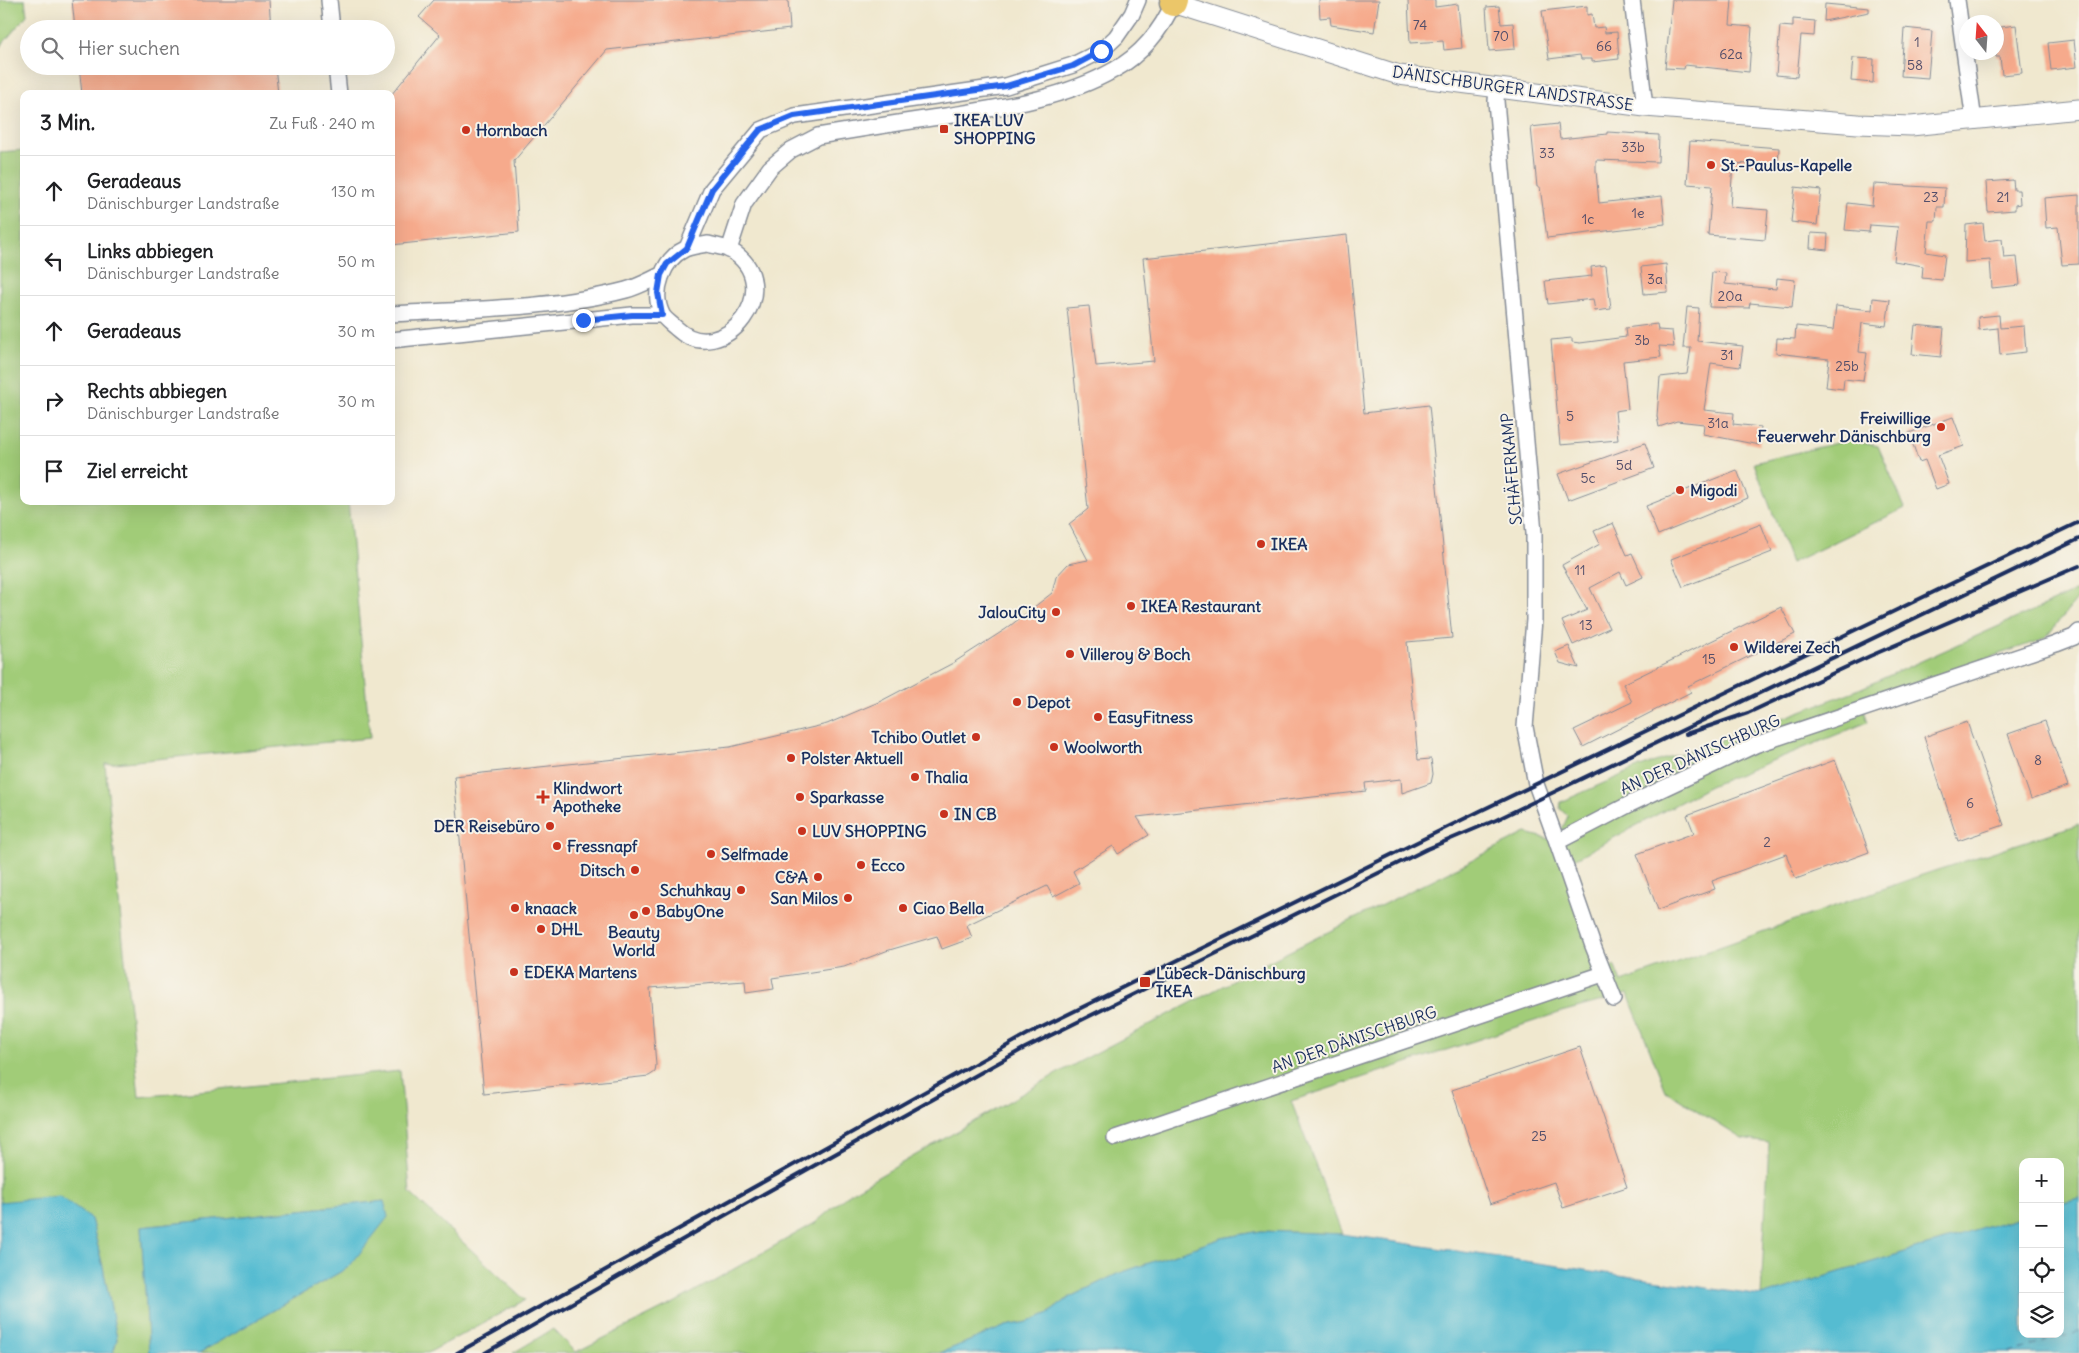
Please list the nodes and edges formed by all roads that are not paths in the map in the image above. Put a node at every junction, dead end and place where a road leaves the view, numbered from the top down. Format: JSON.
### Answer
{"nodes":[{"id":1,"x":328,"y":0,"type":"edge"},
{"id":2,"x":1138,"y":0,"type":"edge"},
{"id":3,"x":1632,"y":0,"type":"edge"},
{"id":4,"x":1957,"y":0,"type":"edge"},
{"id":5,"x":1173,"y":1,"type":"edge"},
{"id":6,"x":331,"y":20,"type":"edge"},
{"id":7,"x":337,"y":75,"type":"edge"},
{"id":8,"x":1498,"y":89,"type":"junction"},
{"id":9,"x":338,"y":90,"type":"edge"},
{"id":10,"x":1645,"y":106,"type":"junction"},
{"id":11,"x":2079,"y":108,"type":"edge"},
{"id":12,"x":1974,"y":120,"type":"junction"},
{"id":13,"x":687,"y":248,"type":"junction"},
{"id":14,"x":729,"y":250,"type":"junction"},
{"id":15,"x":661,"y":275,"type":"junction"},
{"id":16,"x":395,"y":314,"type":"edge"},
{"id":17,"x":662,"y":315,"type":"junction"},
{"id":18,"x":395,"y":339,"type":"edge"},
{"id":19,"x":2079,"y":632,"type":"edge"},
{"id":20,"x":1557,"y":842,"type":"junction"},
{"id":21,"x":1604,"y":974,"type":"junction"},
{"id":22,"x":1614,"y":999,"type":"dead end"},
{"id":23,"x":1115,"y":1138,"type":"dead end"}],
"edges":[{"from":1,"to":6,"type":"street"},
{"from":2,"to":13,"type":"street"},
{"from":3,"to":10,"type":"street"},
{"from":4,"to":12,"type":"street"},
{"from":5,"to":8,"type":"street","name":"DÄNISCHBURGER LANDSTRASSE"},
{"from":5,"to":14,"type":"street","name":"DÄNISCHBURGER LANDSTRASSE"},
{"from":7,"to":9,"type":"street"},
{"from":8,"to":10,"type":"street","name":"DÄNISCHBURGER LANDSTRASSE"},
{"from":8,"to":20,"type":"street","name":"SCHÄFERKAMP"},
{"from":10,"to":12,"type":"street","name":"DÄNISCHBURGER LANDSTRASSE"},
{"from":11,"to":12,"type":"street","name":"DÄNISCHBURGER LANDSTRASSE"},
{"from":13,"to":14,"type":"street"},
{"from":13,"to":15,"type":"street"},
{"from":14,"to":17,"type":"street"},
{"from":15,"to":16,"type":"street"},
{"from":15,"to":17,"type":"street"},
{"from":17,"to":18,"type":"street"},
{"from":19,"to":20,"type":"street","name":"AN DER DÄNISCHBURG"},
{"from":20,"to":21,"type":"street"},
{"from":21,"to":22,"type":"street"},
{"from":21,"to":23,"type":"street","name":"AN DER DÄNISCHBURG"}]}
